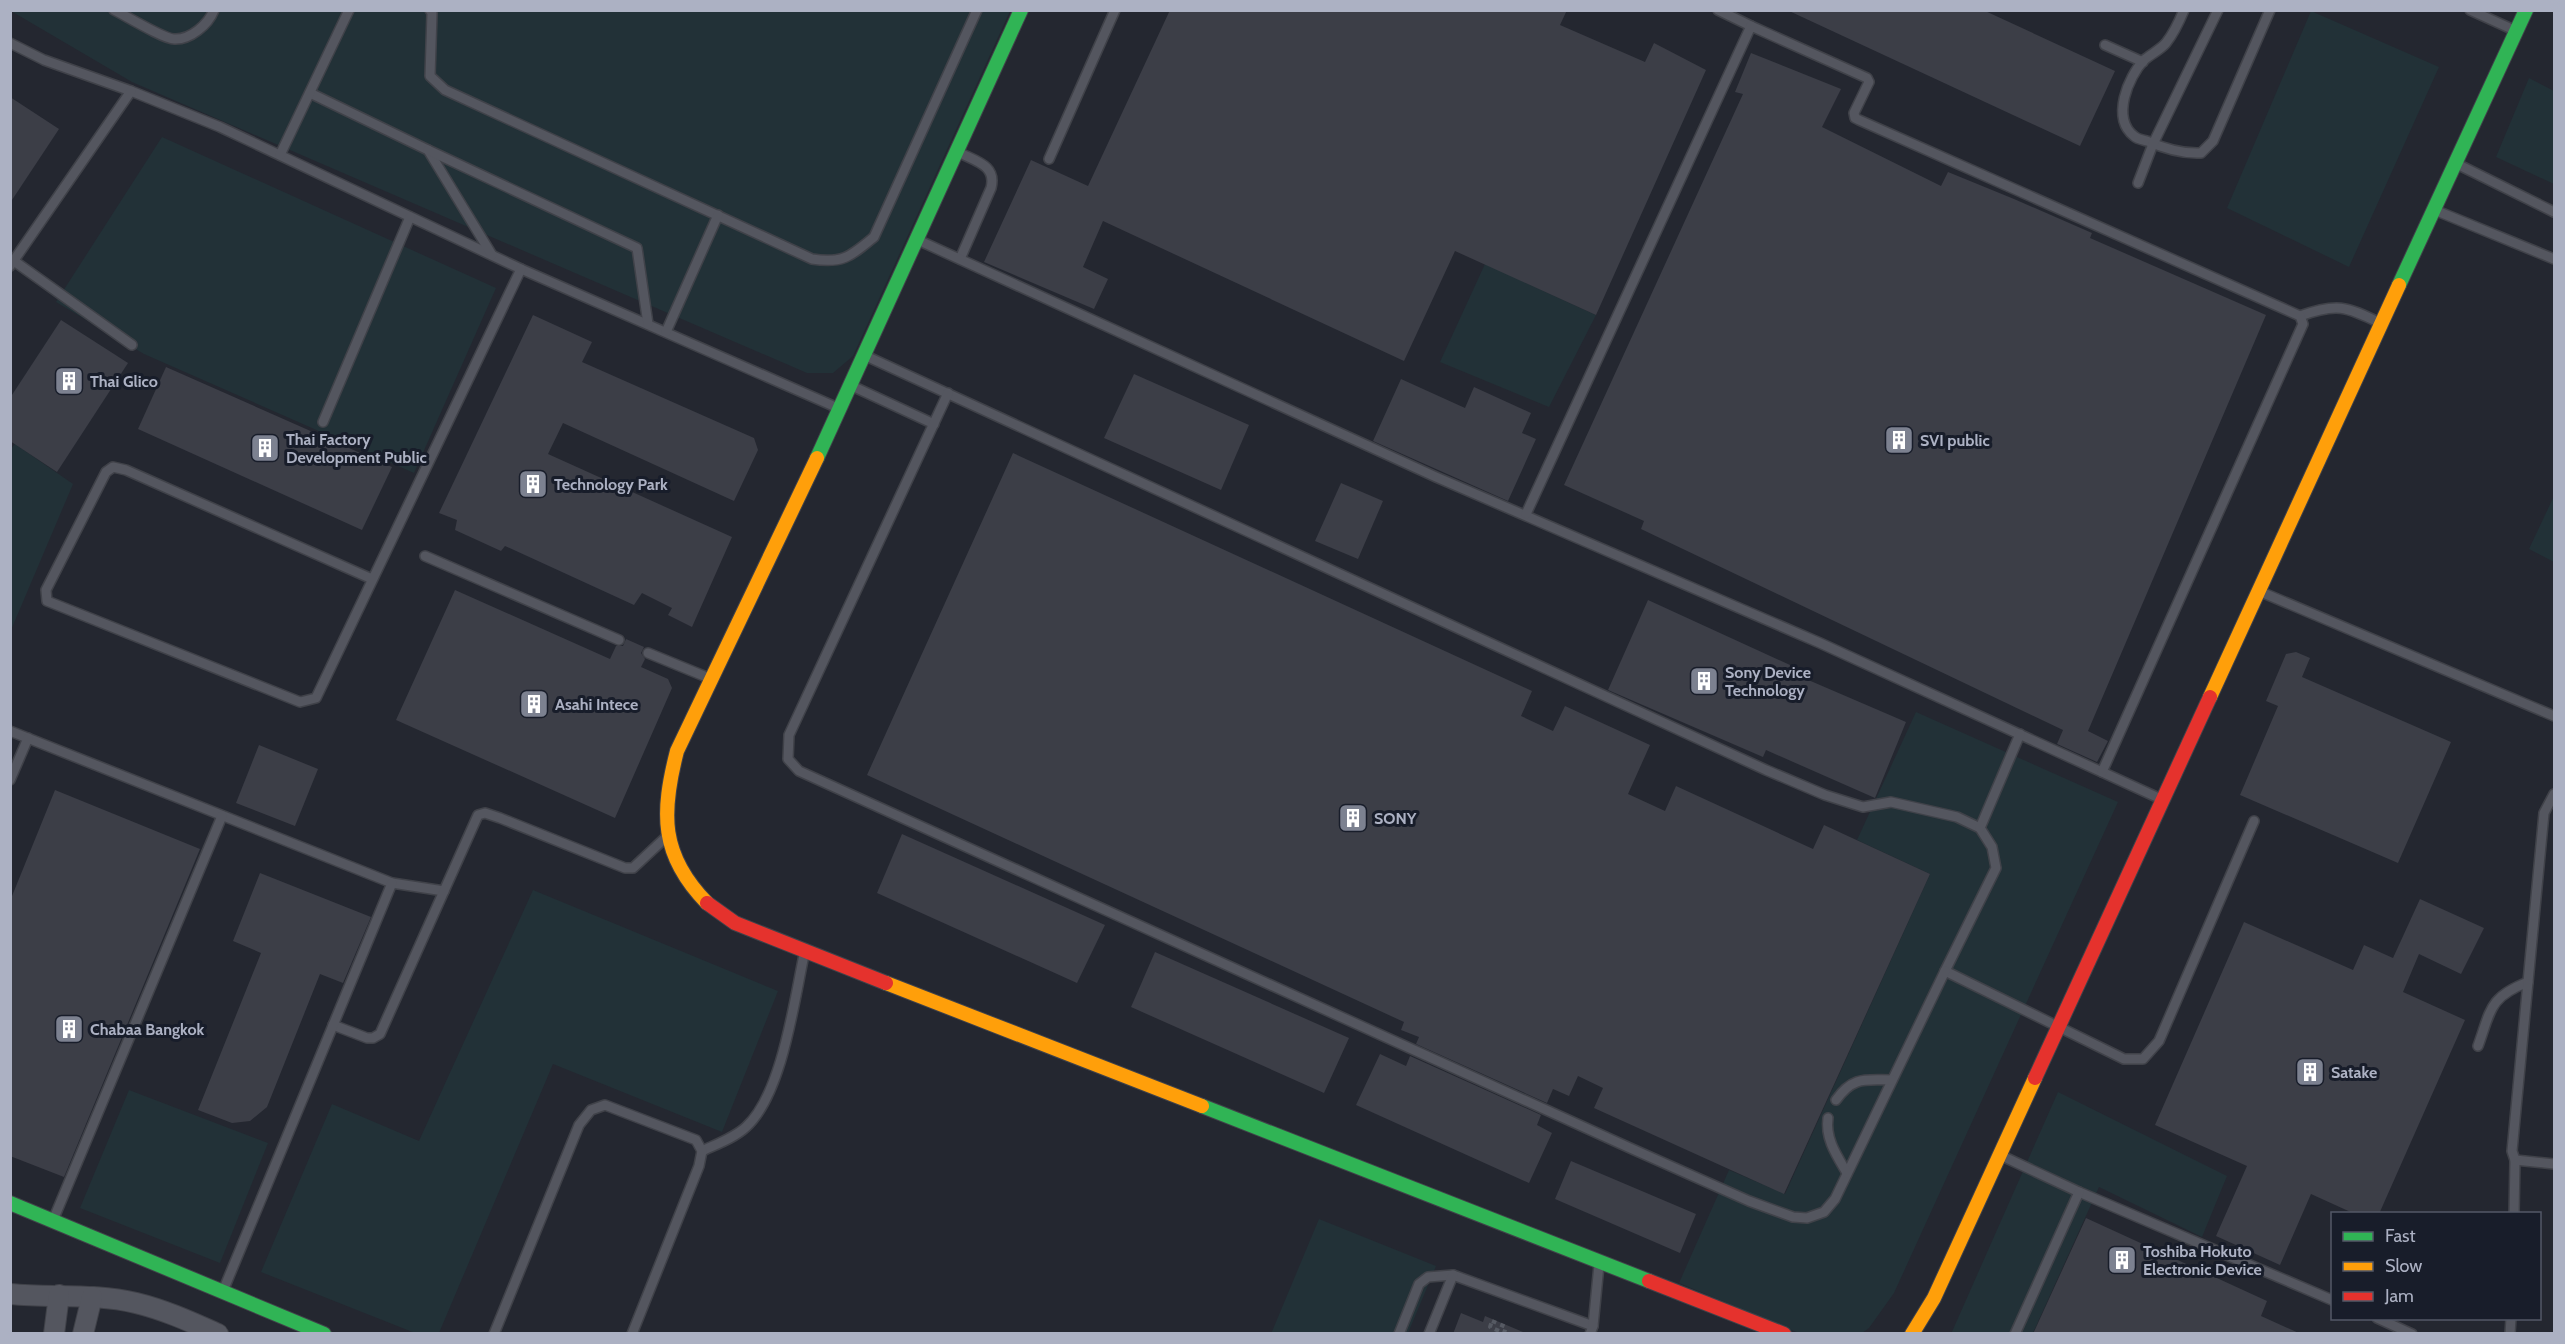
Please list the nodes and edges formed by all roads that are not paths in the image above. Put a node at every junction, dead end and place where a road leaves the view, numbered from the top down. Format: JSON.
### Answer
{"nodes":[{"id":1,"x":114,"y":10,"type":"edge"},
{"id":2,"x":214,"y":10,"type":"edge"},
{"id":3,"x":349,"y":10,"type":"edge"},
{"id":4,"x":430,"y":10,"type":"edge"},
{"id":5,"x":977,"y":10,"type":"edge"},
{"id":6,"x":1020,"y":10,"type":"edge"},
{"id":7,"x":1115,"y":10,"type":"edge"},
{"id":8,"x":1718,"y":10,"type":"edge"},
{"id":9,"x":2184,"y":10,"type":"edge"},
{"id":10,"x":2218,"y":10,"type":"edge"},
{"id":11,"x":2270,"y":10,"type":"edge"},
{"id":12,"x":2470,"y":10,"type":"edge"},
{"id":13,"x":2526,"y":10,"type":"edge"},
{"id":14,"x":1751,"y":26,"type":"junction"},
{"id":15,"x":2514,"y":30,"type":"junction"},
{"id":16,"x":10,"y":43,"type":"edge"},
{"id":17,"x":2105,"y":45,"type":"dead end"},
{"id":18,"x":2143,"y":62,"type":"junction"},
{"id":19,"x":131,"y":91,"type":"junction"},
{"id":20,"x":310,"y":93,"type":"junction"},
{"id":21,"x":2153,"y":144,"type":"junction"},
{"id":22,"x":428,"y":150,"type":"junction"},
{"id":23,"x":957,"y":151,"type":"junction"},
{"id":24,"x":280,"y":155,"type":"junction"},
{"id":25,"x":1048,"y":159,"type":"dead end"},
{"id":26,"x":2456,"y":163,"type":"junction"},
{"id":27,"x":2139,"y":183,"type":"dead end"},
{"id":28,"x":2434,"y":210,"type":"junction"},
{"id":29,"x":2554,"y":212,"type":"edge"},
{"id":30,"x":718,"y":215,"type":"junction"},
{"id":31,"x":410,"y":217,"type":"junction"},
{"id":32,"x":917,"y":240,"type":"junction"},
{"id":33,"x":492,"y":255,"type":"junction"},
{"id":34,"x":960,"y":259,"type":"junction"},
{"id":35,"x":2554,"y":259,"type":"edge"},
{"id":36,"x":12,"y":263,"type":"edge"},
{"id":37,"x":521,"y":269,"type":"junction"},
{"id":38,"x":2300,"y":316,"type":"junction"},
{"id":39,"x":2377,"y":322,"type":"junction"},
{"id":40,"x":648,"y":324,"type":"junction"},
{"id":41,"x":666,"y":332,"type":"junction"},
{"id":42,"x":132,"y":345,"type":"dead end"},
{"id":43,"x":864,"y":355,"type":"junction"},
{"id":44,"x":850,"y":385,"type":"junction"},
{"id":45,"x":948,"y":393,"type":"junction"},
{"id":46,"x":840,"y":409,"type":"junction"},
{"id":47,"x":323,"y":422,"type":"dead end"},
{"id":48,"x":934,"y":424,"type":"junction"},
{"id":49,"x":1526,"y":514,"type":"junction"},
{"id":50,"x":425,"y":556,"type":"dead end"},
{"id":51,"x":372,"y":579,"type":"junction"},
{"id":52,"x":2259,"y":591,"type":"junction"},
{"id":53,"x":619,"y":640,"type":"dead end"},
{"id":54,"x":648,"y":652,"type":"dead end"},
{"id":55,"x":712,"y":679,"type":"junction"},
{"id":56,"x":2554,"y":716,"type":"edge"},
{"id":57,"x":10,"y":731,"type":"edge"},
{"id":58,"x":2020,"y":734,"type":"junction"},
{"id":59,"x":28,"y":738,"type":"junction"},
{"id":60,"x":2102,"y":772,"type":"junction"},
{"id":61,"x":10,"y":780,"type":"edge"},
{"id":62,"x":2554,"y":794,"type":"edge"},
{"id":63,"x":2163,"y":800,"type":"junction"},
{"id":64,"x":222,"y":816,"type":"junction"},
{"id":65,"x":2254,"y":821,"type":"dead end"},
{"id":66,"x":1980,"y":828,"type":"junction"},
{"id":67,"x":667,"y":836,"type":"junction"},
{"id":68,"x":392,"y":883,"type":"junction"},
{"id":69,"x":444,"y":891,"type":"junction"},
{"id":70,"x":805,"y":951,"type":"junction"},
{"id":71,"x":1945,"y":971,"type":"junction"},
{"id":72,"x":2528,"y":982,"type":"junction"},
{"id":73,"x":333,"y":1025,"type":"junction"},
{"id":74,"x":2058,"y":1027,"type":"junction"},
{"id":75,"x":2478,"y":1046,"type":"dead end"},
{"id":76,"x":1892,"y":1080,"type":"junction"},
{"id":77,"x":1836,"y":1100,"type":"dead end"},
{"id":78,"x":1828,"y":1119,"type":"dead end"},
{"id":79,"x":702,"y":1151,"type":"junction"},
{"id":80,"x":2000,"y":1155,"type":"junction"},
{"id":81,"x":2515,"y":1160,"type":"junction"},
{"id":82,"x":2554,"y":1164,"type":"edge"},
{"id":83,"x":1847,"y":1173,"type":"junction"},
{"id":84,"x":2079,"y":1192,"type":"junction"},
{"id":85,"x":10,"y":1203,"type":"edge"},
{"id":86,"x":2514,"y":1212,"type":"edge"},
{"id":87,"x":53,"y":1221,"type":"junction"},
{"id":88,"x":1599,"y":1262,"type":"junction"},
{"id":89,"x":1453,"y":1275,"type":"junction"},
{"id":90,"x":222,"y":1292,"type":"junction"},
{"id":91,"x":10,"y":1294,"type":"edge"},
{"id":92,"x":59,"y":1296,"type":"junction"},
{"id":93,"x":92,"y":1297,"type":"junction"},
{"id":94,"x":2331,"y":1300,"type":"edge"},
{"id":95,"x":2381,"y":1320,"type":"edge"},
{"id":96,"x":1592,"y":1330,"type":"edge"},
{"id":97,"x":494,"y":1333,"type":"edge"},
{"id":98,"x":54,"y":1334,"type":"edge"},
{"id":99,"x":83,"y":1334,"type":"edge"},
{"id":100,"x":218,"y":1334,"type":"edge"},
{"id":101,"x":324,"y":1334,"type":"edge"},
{"id":102,"x":633,"y":1334,"type":"edge"},
{"id":103,"x":1398,"y":1334,"type":"edge"},
{"id":104,"x":1430,"y":1334,"type":"edge"},
{"id":105,"x":1784,"y":1334,"type":"edge"},
{"id":106,"x":1912,"y":1334,"type":"edge"},
{"id":107,"x":2016,"y":1334,"type":"edge"},
{"id":108,"x":2412,"y":1334,"type":"edge"}],
"edges":[{"from":1,"to":2,"type":"lane"},
{"from":3,"to":20,"type":"lane"},
{"from":4,"to":30,"type":"lane"},
{"from":5,"to":30,"type":"lane"},
{"from":6,"to":23,"type":"street"},
{"from":7,"to":25,"type":"lane"},
{"from":8,"to":14,"type":"lane"},
{"from":9,"to":18,"type":"lane"},
{"from":10,"to":21,"type":"lane"},
{"from":11,"to":21,"type":"lane"},
{"from":12,"to":15,"type":"lane"},
{"from":13,"to":15,"type":"street"},
{"from":14,"to":38,"type":"lane"},
{"from":14,"to":49,"type":"lane"},
{"from":15,"to":26,"type":"street"},
{"from":16,"to":19,"type":"lane"},
{"from":17,"to":18,"type":"lane"},
{"from":18,"to":21,"type":"lane"},
{"from":19,"to":24,"type":"lane"},
{"from":19,"to":36,"type":"lane"},
{"from":20,"to":22,"type":"lane"},
{"from":20,"to":24,"type":"lane"},
{"from":21,"to":27,"type":"lane"},
{"from":22,"to":33,"type":"lane"},
{"from":22,"to":40,"type":"lane"},
{"from":23,"to":32,"type":"street"},
{"from":23,"to":34,"type":"lane"},
{"from":24,"to":31,"type":"lane"},
{"from":26,"to":28,"type":"street"},
{"from":26,"to":29,"type":"lane"},
{"from":28,"to":35,"type":"lane"},
{"from":28,"to":39,"type":"street"},
{"from":30,"to":41,"type":"lane"},
{"from":31,"to":33,"type":"lane"},
{"from":31,"to":47,"type":"lane"},
{"from":32,"to":34,"type":"lane"},
{"from":32,"to":43,"type":"street"},
{"from":33,"to":37,"type":"lane"},
{"from":34,"to":49,"type":"lane"},
{"from":36,"to":42,"type":"lane"},
{"from":37,"to":40,"type":"lane"},
{"from":37,"to":51,"type":"lane"},
{"from":38,"to":39,"type":"lane"},
{"from":38,"to":60,"type":"lane"},
{"from":39,"to":52,"type":"street"},
{"from":40,"to":41,"type":"lane"},
{"from":41,"to":46,"type":"lane"},
{"from":43,"to":44,"type":"street"},
{"from":43,"to":45,"type":"lane"},
{"from":44,"to":46,"type":"street"},
{"from":44,"to":48,"type":"lane"},
{"from":45,"to":48,"type":"lane"},
{"from":45,"to":66,"type":"lane"},
{"from":46,"to":55,"type":"street"},
{"from":48,"to":83,"type":"lane"},
{"from":49,"to":58,"type":"lane"},
{"from":50,"to":53,"type":"lane"},
{"from":51,"to":51,"type":"lane"},
{"from":52,"to":56,"type":"lane"},
{"from":52,"to":63,"type":"street"},
{"from":54,"to":55,"type":"lane"},
{"from":55,"to":67,"type":"street"},
{"from":57,"to":59,"type":"lane"},
{"from":58,"to":60,"type":"lane"},
{"from":58,"to":66,"type":"lane"},
{"from":59,"to":61,"type":"lane"},
{"from":59,"to":64,"type":"lane"},
{"from":60,"to":63,"type":"lane"},
{"from":62,"to":72,"type":"lane"},
{"from":63,"to":74,"type":"street"},
{"from":64,"to":68,"type":"lane"},
{"from":64,"to":87,"type":"lane"},
{"from":65,"to":74,"type":"lane"},
{"from":66,"to":71,"type":"lane"},
{"from":67,"to":69,"type":"lane"},
{"from":67,"to":70,"type":"street"},
{"from":68,"to":69,"type":"lane"},
{"from":68,"to":73,"type":"lane"},
{"from":69,"to":73,"type":"lane"},
{"from":70,"to":79,"type":"lane"},
{"from":70,"to":88,"type":"street"},
{"from":71,"to":74,"type":"lane"},
{"from":71,"to":76,"type":"lane"},
{"from":72,"to":75,"type":"lane"},
{"from":72,"to":81,"type":"lane"},
{"from":73,"to":90,"type":"lane"},
{"from":74,"to":80,"type":"street"},
{"from":76,"to":77,"type":"lane"},
{"from":76,"to":83,"type":"lane"},
{"from":78,"to":83,"type":"lane"},
{"from":79,"to":97,"type":"lane"},
{"from":79,"to":102,"type":"lane"},
{"from":80,"to":84,"type":"lane"},
{"from":80,"to":106,"type":"street"},
{"from":81,"to":82,"type":"lane"},
{"from":81,"to":86,"type":"lane"},
{"from":84,"to":94,"type":"lane"},
{"from":84,"to":107,"type":"lane"},
{"from":85,"to":87,"type":"street"},
{"from":87,"to":90,"type":"street"},
{"from":88,"to":96,"type":"lane"},
{"from":88,"to":105,"type":"street"},
{"from":89,"to":96,"type":"lane"},
{"from":89,"to":103,"type":"lane"},
{"from":89,"to":104,"type":"lane"},
{"from":90,"to":101,"type":"street"},
{"from":91,"to":92,"type":"street"},
{"from":92,"to":93,"type":"street"},
{"from":92,"to":98,"type":"street"},
{"from":93,"to":99,"type":"street"},
{"from":93,"to":100,"type":"street"},
{"from":95,"to":108,"type":"lane"}]}
